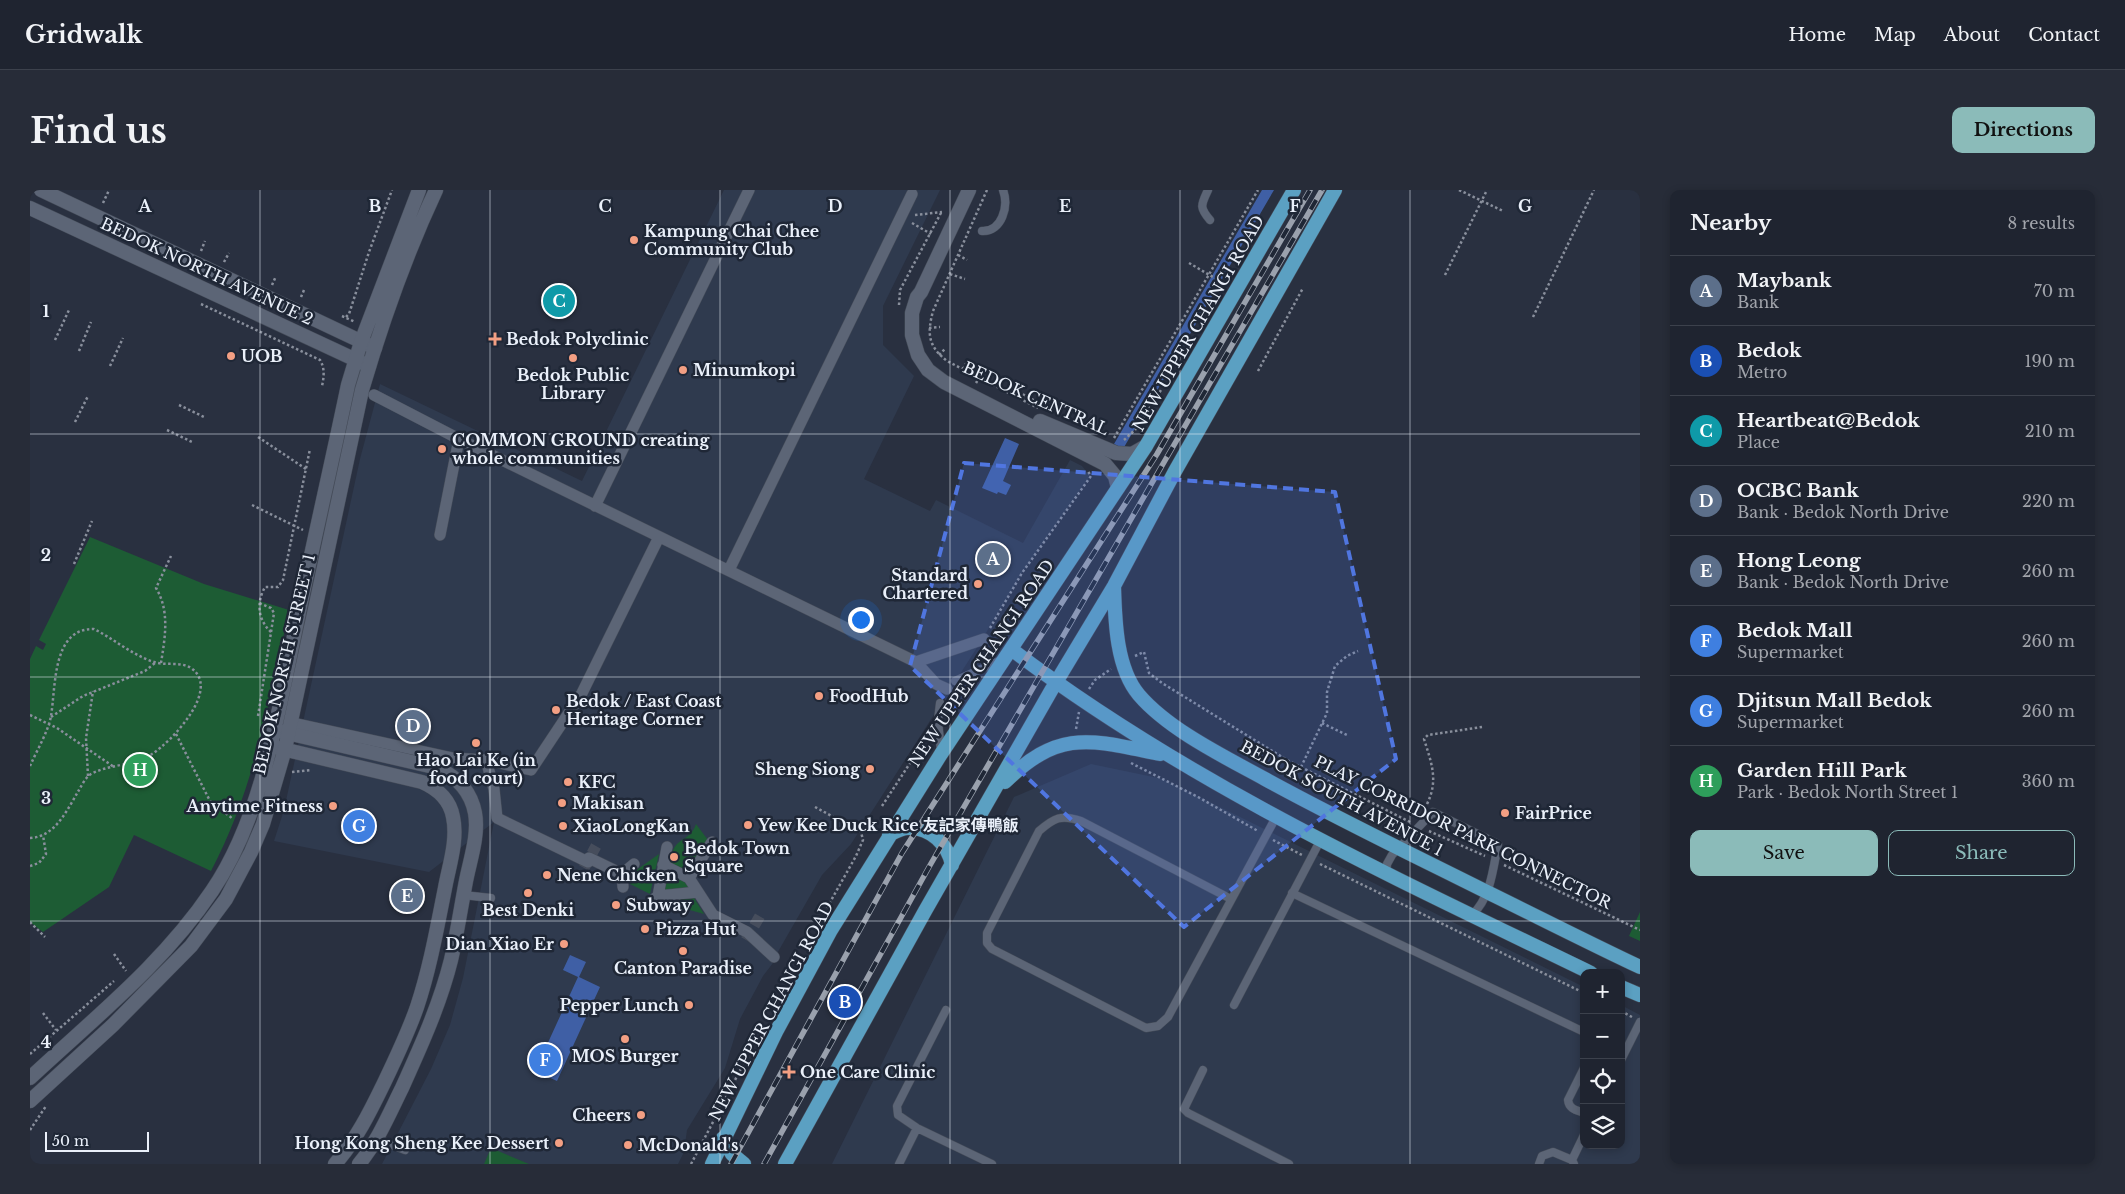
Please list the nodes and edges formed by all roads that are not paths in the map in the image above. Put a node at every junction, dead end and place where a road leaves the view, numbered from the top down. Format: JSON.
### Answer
{"nodes":[{"id":1,"x":41,"y":190,"type":"edge"},
{"id":2,"x":419,"y":190,"type":"edge"},
{"id":3,"x":436,"y":190,"type":"edge"},
{"id":4,"x":750,"y":190,"type":"edge"},
{"id":5,"x":969,"y":190,"type":"edge"},
{"id":6,"x":1004,"y":190,"type":"edge"},
{"id":7,"x":1208,"y":190,"type":"edge"},
{"id":8,"x":1294,"y":190,"type":"edge"},
{"id":9,"x":1335,"y":190,"type":"edge"},
{"id":10,"x":912,"y":194,"type":"dead end"},
{"id":11,"x":30,"y":208,"type":"edge"},
{"id":12,"x":1210,"y":220,"type":"dead end"},
{"id":13,"x":982,"y":231,"type":"dead end"},
{"id":14,"x":921,"y":292,"type":"junction"},
{"id":15,"x":361,"y":342,"type":"junction"},
{"id":16,"x":375,"y":348,"type":"junction"},
{"id":17,"x":355,"y":360,"type":"junction"},
{"id":18,"x":369,"y":366,"type":"junction"},
{"id":19,"x":374,"y":395,"type":"dead end"},
{"id":20,"x":459,"y":439,"type":"junction"},
{"id":21,"x":1146,"y":446,"type":"junction"},
{"id":22,"x":1118,"y":488,"type":"junction"},
{"id":23,"x":595,"y":506,"type":"junction"},
{"id":24,"x":440,"y":535,"type":"dead end"},
{"id":25,"x":658,"y":537,"type":"junction"},
{"id":26,"x":729,"y":570,"type":"junction"},
{"id":27,"x":1114,"y":586,"type":"junction"},
{"id":28,"x":984,"y":639,"type":"road end"},
{"id":29,"x":1008,"y":653,"type":"junction"},
{"id":30,"x":916,"y":662,"type":"junction"},
{"id":31,"x":955,"y":681,"type":"dead end"},
{"id":32,"x":1056,"y":683,"type":"junction"},
{"id":33,"x":946,"y":690,"type":"dead end"},
{"id":34,"x":940,"y":703,"type":"dead end"},
{"id":35,"x":293,"y":729,"type":"junction"},
{"id":36,"x":274,"y":730,"type":"junction"},
{"id":37,"x":270,"y":746,"type":"junction"},
{"id":38,"x":285,"y":749,"type":"junction"},
{"id":39,"x":941,"y":754,"type":"junction"},
{"id":40,"x":1168,"y":755,"type":"junction"},
{"id":41,"x":486,"y":760,"type":"junction"},
{"id":42,"x":991,"y":796,"type":"junction"},
{"id":43,"x":1276,"y":817,"type":"junction"},
{"id":44,"x":890,"y":835,"type":"junction"},
{"id":45,"x":1320,"y":841,"type":"junction"},
{"id":46,"x":712,"y":842,"type":"dead end"},
{"id":47,"x":666,"y":847,"type":"dead end"},
{"id":48,"x":1399,"y":849,"type":"junction"},
{"id":49,"x":634,"y":864,"type":"dead end"},
{"id":50,"x":663,"y":865,"type":"junction"},
{"id":51,"x":952,"y":865,"type":"junction"},
{"id":52,"x":622,"y":874,"type":"junction"},
{"id":53,"x":1386,"y":874,"type":"junction"},
{"id":54,"x":689,"y":878,"type":"junction"},
{"id":55,"x":623,"y":887,"type":"dead end"},
{"id":56,"x":698,"y":892,"type":"junction"},
{"id":57,"x":1488,"y":892,"type":"junction"},
{"id":58,"x":1292,"y":893,"type":"junction"},
{"id":59,"x":464,"y":895,"type":"junction"},
{"id":60,"x":491,"y":898,"type":"dead end"},
{"id":61,"x":1230,"y":899,"type":"junction"},
{"id":62,"x":1472,"y":915,"type":"junction"},
{"id":63,"x":774,"y":957,"type":"dead end"},
{"id":64,"x":1640,"y":967,"type":"edge"},
{"id":65,"x":1583,"y":969,"type":"edge"},
{"id":66,"x":1625,"y":989,"type":"edge"},
{"id":67,"x":1640,"y":995,"type":"edge"},
{"id":68,"x":1234,"y":1005,"type":"dead end"},
{"id":69,"x":946,"y":1010,"type":"dead end"},
{"id":70,"x":1640,"y":1022,"type":"edge"},
{"id":71,"x":1580,"y":1030,"type":"edge"},
{"id":72,"x":1625,"y":1048,"type":"edge"},
{"id":73,"x":1203,"y":1070,"type":"dead end"},
{"id":74,"x":1580,"y":1076,"type":"edge"},
{"id":75,"x":30,"y":1078,"type":"edge"},
{"id":76,"x":30,"y":1101,"type":"edge"},
{"id":77,"x":1580,"y":1111,"type":"edge"},
{"id":78,"x":917,"y":1128,"type":"junction"},
{"id":79,"x":723,"y":1138,"type":"junction"},
{"id":80,"x":377,"y":1139,"type":"junction"},
{"id":81,"x":1580,"y":1145,"type":"edge"},
{"id":82,"x":405,"y":1150,"type":"dead end"},
{"id":83,"x":1573,"y":1162,"type":"edge"},
{"id":84,"x":335,"y":1164,"type":"edge"},
{"id":85,"x":359,"y":1164,"type":"edge"},
{"id":86,"x":712,"y":1164,"type":"edge"},
{"id":87,"x":744,"y":1164,"type":"edge"},
{"id":88,"x":785,"y":1164,"type":"edge"},
{"id":89,"x":899,"y":1164,"type":"edge"},
{"id":90,"x":992,"y":1164,"type":"edge"},
{"id":91,"x":1288,"y":1164,"type":"edge"},
{"id":92,"x":1539,"y":1164,"type":"edge"}],
"edges":[{"from":1,"to":15,"type":"street","name":"BEDOK NORTH AVENUE 2"},
{"from":2,"to":15,"type":"street","name":"BEDOK NORTH STREET 1"},
{"from":3,"to":16,"type":"street","name":"BEDOK NORTH STREET 1"},
{"from":4,"to":23,"type":"street"},
{"from":5,"to":14,"type":"street","name":"BEDOK CENTRAL"},
{"from":6,"to":13,"type":"lane"},
{"from":7,"to":12,"type":"lane"},
{"from":8,"to":21,"type":"main road","name":"NEW UPPER CHANGI ROAD"},
{"from":9,"to":27,"type":"main road"},
{"from":10,"to":26,"type":"street"},
{"from":11,"to":17,"type":"street","name":"BEDOK NORTH AVENUE 2"},
{"from":14,"to":21,"type":"street","name":"BEDOK CENTRAL"},
{"from":14,"to":22,"type":"street","name":"BEDOK CENTRAL"},
{"from":15,"to":16,"type":"street","name":"BEDOK NORTH AVENUE 2"},
{"from":15,"to":17,"type":"street","name":"BEDOK NORTH STREET 1"},
{"from":16,"to":18,"type":"street","name":"BEDOK NORTH STREET 1"},
{"from":17,"to":18,"type":"street","name":"BEDOK NORTH AVENUE 2"},
{"from":17,"to":36,"type":"street","name":"BEDOK NORTH STREET 1"},
{"from":18,"to":35,"type":"street","name":"BEDOK NORTH STREET 1"},
{"from":19,"to":20,"type":"street"},
{"from":20,"to":23,"type":"street"},
{"from":20,"to":24,"type":"street"},
{"from":21,"to":22,"type":"main road","name":"NEW UPPER CHANGI ROAD"},
{"from":22,"to":29,"type":"main road","name":"NEW UPPER CHANGI ROAD"},
{"from":23,"to":25,"type":"street"},
{"from":25,"to":26,"type":"street"},
{"from":25,"to":41,"type":"street"},
{"from":26,"to":30,"type":"street"},
{"from":27,"to":32,"type":"main road"},
{"from":27,"to":48,"type":"main road","name":"BEDOK SOUTH AVENUE 1"},
{"from":28,"to":30,"type":"street"},
{"from":29,"to":31,"type":"lane"},
{"from":29,"to":32,"type":"main road"},
{"from":29,"to":39,"type":"main road","name":"NEW UPPER CHANGI ROAD"},
{"from":30,"to":33,"type":"street"},
{"from":32,"to":40,"type":"main road"},
{"from":32,"to":42,"type":"main road"},
{"from":34,"to":39,"type":"lane"},
{"from":35,"to":36,"type":"street"},
{"from":35,"to":38,"type":"street","name":"BEDOK NORTH STREET 1"},
{"from":35,"to":41,"type":"street"},
{"from":35,"to":59,"type":"street"},
{"from":36,"to":37,"type":"street","name":"BEDOK NORTH STREET 1"},
{"from":37,"to":38,"type":"street"},
{"from":37,"to":75,"type":"street","name":"BEDOK NORTH STREET 1"},
{"from":38,"to":76,"type":"street","name":"BEDOK NORTH STREET 1"},
{"from":38,"to":84,"type":"street"},
{"from":39,"to":44,"type":"main road","name":"NEW UPPER CHANGI ROAD"},
{"from":40,"to":42,"type":"main road"},
{"from":40,"to":43,"type":"main road"},
{"from":41,"to":52,"type":"street"},
{"from":42,"to":51,"type":"main road"},
{"from":43,"to":45,"type":"main road"},
{"from":43,"to":61,"type":"lane"},
{"from":44,"to":51,"type":"main road"},
{"from":44,"to":79,"type":"main road","name":"NEW UPPER CHANGI ROAD"},
{"from":45,"to":53,"type":"main road"},
{"from":45,"to":58,"type":"lane"},
{"from":46,"to":54,"type":"street"},
{"from":47,"to":50,"type":"street"},
{"from":48,"to":53,"type":"lane"},
{"from":48,"to":57,"type":"main road","name":"BEDOK SOUTH AVENUE 1"},
{"from":48,"to":57,"type":"lane"},
{"from":49,"to":52,"type":"street"},
{"from":50,"to":54,"type":"street"},
{"from":50,"to":56,"type":"street"},
{"from":51,"to":88,"type":"main road"},
{"from":52,"to":55,"type":"street"},
{"from":53,"to":62,"type":"main road"},
{"from":54,"to":56,"type":"street"},
{"from":56,"to":63,"type":"street"},
{"from":57,"to":62,"type":"lane"},
{"from":57,"to":64,"type":"main road","name":"BEDOK SOUTH AVENUE 1"},
{"from":58,"to":68,"type":"lane"},
{"from":58,"to":71,"type":"lane"},
{"from":59,"to":60,"type":"lane"},
{"from":59,"to":80,"type":"street"},
{"from":61,"to":61,"type":"lane"},
{"from":62,"to":65,"type":"main road"},
{"from":66,"to":67,"type":"main road"},
{"from":69,"to":78,"type":"lane"},
{"from":70,"to":72,"type":"lane"},
{"from":73,"to":91,"type":"lane"},
{"from":74,"to":77,"type":"lane"},
{"from":78,"to":89,"type":"lane"},
{"from":78,"to":90,"type":"lane"},
{"from":79,"to":86,"type":"main road","name":"NEW UPPER CHANGI ROAD"},
{"from":79,"to":87,"type":"main road"},
{"from":80,"to":82,"type":"lane"},
{"from":80,"to":85,"type":"street"},
{"from":81,"to":83,"type":"lane"},
{"from":83,"to":92,"type":"lane"}]}
